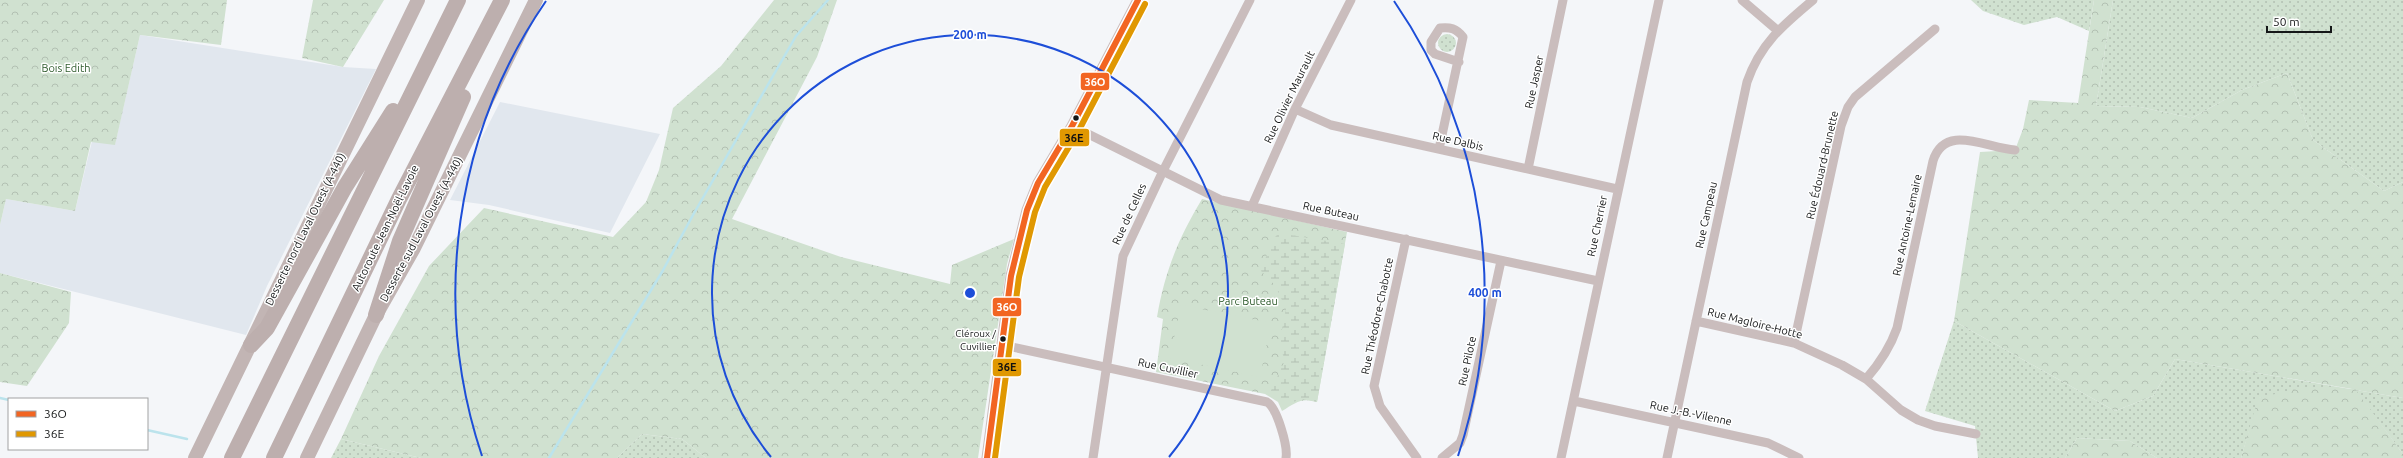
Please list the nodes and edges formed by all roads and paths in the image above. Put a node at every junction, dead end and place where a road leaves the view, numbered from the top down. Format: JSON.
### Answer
{"nodes":[{"id":1,"x":418,"y":0,"type":"edge"},
{"id":2,"x":458,"y":0,"type":"edge"},
{"id":3,"x":503,"y":0,"type":"edge"},
{"id":4,"x":536,"y":0,"type":"edge"},
{"id":5,"x":1138,"y":0,"type":"edge"},
{"id":6,"x":1250,"y":0,"type":"edge"},
{"id":7,"x":1351,"y":0,"type":"edge"},
{"id":8,"x":1564,"y":0,"type":"edge"},
{"id":9,"x":1659,"y":0,"type":"edge"},
{"id":10,"x":1742,"y":0,"type":"edge"},
{"id":11,"x":1813,"y":0,"type":"edge"},
{"id":12,"x":1935,"y":29,"type":"dead end"},
{"id":13,"x":1777,"y":30,"type":"junction"},
{"id":14,"x":439,"y":38,"type":"junction"},
{"id":15,"x":1459,"y":62,"type":"dead end"},
{"id":16,"x":1295,"y":109,"type":"junction"},
{"id":17,"x":1072,"y":126,"type":"junction"},
{"id":18,"x":1439,"y":149,"type":"junction"},
{"id":19,"x":2015,"y":150,"type":"dead end"},
{"id":20,"x":1528,"y":169,"type":"junction"},
{"id":21,"x":1162,"y":171,"type":"junction"},
{"id":22,"x":1617,"y":189,"type":"junction"},
{"id":23,"x":1252,"y":206,"type":"junction"},
{"id":24,"x":1406,"y":239,"type":"junction"},
{"id":25,"x":1501,"y":261,"type":"junction"},
{"id":26,"x":1598,"y":282,"type":"junction"},
{"id":27,"x":376,"y":315,"type":"junction"},
{"id":28,"x":1696,"y":321,"type":"junction"},
{"id":29,"x":1794,"y":343,"type":"junction"},
{"id":30,"x":251,"y":345,"type":"junction"},
{"id":31,"x":1003,"y":345,"type":"junction"},
{"id":32,"x":1105,"y":367,"type":"junction"},
{"id":33,"x":1866,"y":379,"type":"junction"},
{"id":34,"x":1574,"y":401,"type":"junction"},
{"id":35,"x":1673,"y":421,"type":"junction"},
{"id":36,"x":1976,"y":434,"type":"dead end"},
{"id":37,"x":195,"y":458,"type":"edge"},
{"id":38,"x":232,"y":458,"type":"edge"},
{"id":39,"x":274,"y":458,"type":"edge"},
{"id":40,"x":307,"y":458,"type":"edge"},
{"id":41,"x":987,"y":458,"type":"edge"},
{"id":42,"x":1093,"y":458,"type":"edge"},
{"id":43,"x":1286,"y":458,"type":"edge"},
{"id":44,"x":1417,"y":458,"type":"edge"},
{"id":45,"x":1442,"y":458,"type":"edge"},
{"id":46,"x":1561,"y":458,"type":"edge"},
{"id":47,"x":1667,"y":458,"type":"edge"},
{"id":48,"x":1799,"y":458,"type":"edge"}],
"edges":[{"from":1,"to":30,"type":"main road","name":"Desserte nord Laval Ouest (A-440)"},
{"from":2,"to":14,"type":"highway"},
{"from":3,"to":27,"type":"highway"},
{"from":3,"to":39,"type":"highway","name":"Autoroute Jean-Noël-Lavoie"},
{"from":4,"to":27,"type":"main road","name":"Desserte sud Laval Ouest (A-440)"},
{"from":5,"to":17,"type":"street"},
{"from":6,"to":21,"type":"street","name":"Rue de Celles"},
{"from":7,"to":16,"type":"street","name":"Rue Olivier Maurault"},
{"from":8,"to":20,"type":"street","name":"Rue Jasper"},
{"from":9,"to":22,"type":"street","name":"Rue Cherrier"},
{"from":10,"to":13,"type":"street"},
{"from":11,"to":13,"type":"street","name":"Rue Campeau"},
{"from":12,"to":29,"type":"street","name":"Rue Édouard-Brunette"},
{"from":13,"to":28,"type":"street","name":"Rue Campeau"},
{"from":14,"to":30,"type":"highway"},
{"from":14,"to":38,"type":"highway"},
{"from":15,"to":18,"type":"street"},
{"from":16,"to":18,"type":"street","name":"Rue Dalbis"},
{"from":16,"to":23,"type":"street","name":"Rue Olivier Maurault"},
{"from":17,"to":21,"type":"street","name":"Rue Buteau"},
{"from":17,"to":31,"type":"street"},
{"from":18,"to":20,"type":"street","name":"Rue Dalbis"},
{"from":19,"to":33,"type":"street","name":"Rue Antoine-Lemaire"},
{"from":20,"to":22,"type":"street","name":"Rue Dalbis"},
{"from":21,"to":23,"type":"street","name":"Rue Buteau"},
{"from":21,"to":32,"type":"street","name":"Rue de Celles"},
{"from":22,"to":26,"type":"street","name":"Rue Cherrier"},
{"from":23,"to":24,"type":"street","name":"Rue Buteau"},
{"from":24,"to":25,"type":"street","name":"Rue Buteau"},
{"from":24,"to":44,"type":"street","name":"Rue Théodore-Chabotte"},
{"from":25,"to":26,"type":"street","name":"Rue Buteau"},
{"from":25,"to":45,"type":"street","name":"Rue Pilote"},
{"from":26,"to":34,"type":"street","name":"Rue Cherrier"},
{"from":27,"to":40,"type":"main road","name":"Desserte sud Laval Ouest (A-440)"},
{"from":28,"to":29,"type":"street","name":"Rue Magloire-Hotte"},
{"from":28,"to":35,"type":"street","name":"Rue Campeau"},
{"from":29,"to":33,"type":"street","name":"Rue Magloire-Hotte"},
{"from":30,"to":37,"type":"main road","name":"Desserte nord Laval Ouest (A-440)"},
{"from":31,"to":32,"type":"street","name":"Rue Cuvillier"},
{"from":31,"to":41,"type":"street"},
{"from":32,"to":42,"type":"street","name":"Rue de Celles"},
{"from":32,"to":43,"type":"street","name":"Rue Cuvillier"},
{"from":33,"to":36,"type":"street","name":"Rue Magloire-Hotte"},
{"from":34,"to":35,"type":"street","name":"Rue J.-B.-Vilenne"},
{"from":34,"to":46,"type":"street","name":"Rue Cherrier"},
{"from":35,"to":47,"type":"street","name":"Rue Campeau"},
{"from":35,"to":48,"type":"street","name":"Rue J.-B.-Vilenne"}]}
